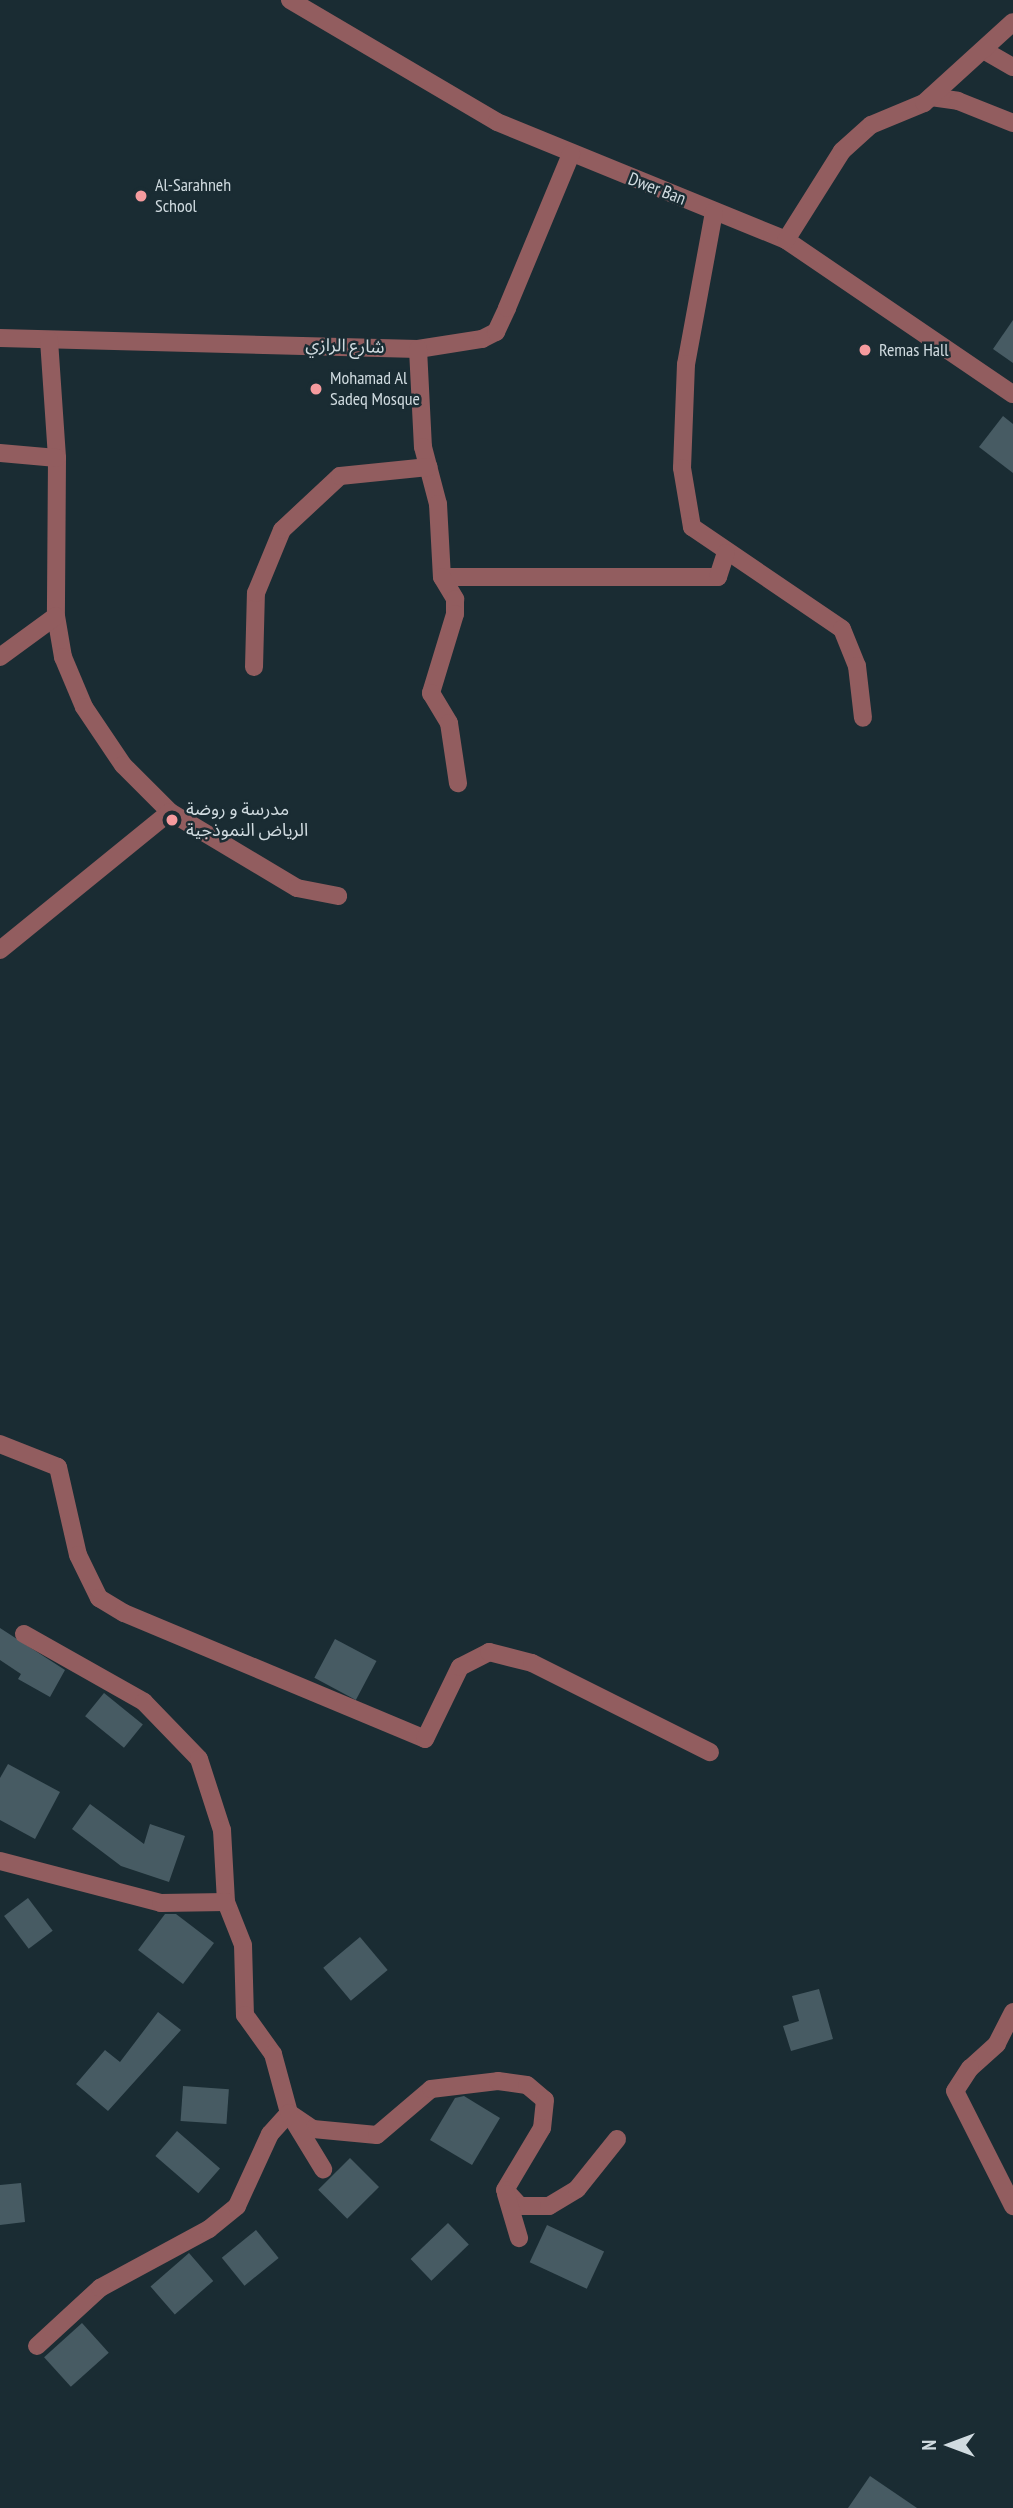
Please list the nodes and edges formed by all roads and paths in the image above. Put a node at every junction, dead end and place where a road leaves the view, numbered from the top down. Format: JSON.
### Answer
{"nodes":[{"id":1,"x":290,"y":0,"type":"edge"},
{"id":2,"x":1013,"y":22,"type":"edge"},
{"id":3,"x":985,"y":51,"type":"junction"},
{"id":4,"x":1013,"y":67,"type":"edge"},
{"id":5,"x":932,"y":97,"type":"junction"},
{"id":6,"x":1013,"y":123,"type":"edge"},
{"id":7,"x":571,"y":154,"type":"junction"},
{"id":8,"x":714,"y":212,"type":"junction"},
{"id":9,"x":786,"y":240,"type":"junction"},
{"id":10,"x":0,"y":338,"type":"edge"},
{"id":11,"x":49,"y":340,"type":"junction"},
{"id":12,"x":418,"y":349,"type":"junction"},
{"id":13,"x":1013,"y":394,"type":"edge"},
{"id":14,"x":0,"y":453,"type":"edge"},
{"id":15,"x":57,"y":458,"type":"junction"},
{"id":16,"x":429,"y":467,"type":"junction"},
{"id":17,"x":726,"y":553,"type":"junction"},
{"id":18,"x":442,"y":578,"type":"junction"},
{"id":19,"x":56,"y":616,"type":"junction"},
{"id":20,"x":0,"y":657,"type":"edge"},
{"id":21,"x":254,"y":667,"type":"dead end"},
{"id":22,"x":863,"y":718,"type":"dead end"},
{"id":23,"x":458,"y":783,"type":"dead end"},
{"id":24,"x":170,"y":811,"type":"junction"},
{"id":25,"x":338,"y":897,"type":"dead end"},
{"id":26,"x":0,"y":950,"type":"edge"},
{"id":27,"x":0,"y":1444,"type":"edge"},
{"id":28,"x":24,"y":1634,"type":"dead end"},
{"id":29,"x":710,"y":1752,"type":"dead end"},
{"id":30,"x":0,"y":1861,"type":"edge"},
{"id":31,"x":226,"y":1902,"type":"junction"},
{"id":32,"x":1013,"y":2012,"type":"edge"},
{"id":33,"x":289,"y":2113,"type":"junction"},
{"id":34,"x":617,"y":2139,"type":"dead end"},
{"id":35,"x":323,"y":2169,"type":"dead end"},
{"id":36,"x":505,"y":2190,"type":"junction"},
{"id":37,"x":1013,"y":2206,"type":"edge"},
{"id":38,"x":519,"y":2238,"type":"dead end"},
{"id":39,"x":37,"y":2346,"type":"dead end"}],
"edges":[{"from":1,"to":7,"type":"street","name":"Dwer Ban"},
{"from":2,"to":3,"type":"street"},
{"from":3,"to":4,"type":"street"},
{"from":3,"to":5,"type":"street"},
{"from":5,"to":6,"type":"street"},
{"from":5,"to":9,"type":"street"},
{"from":7,"to":8,"type":"street","name":"Dwer Ban"},
{"from":7,"to":12,"type":"street","name":"شارع الرازي"},
{"from":8,"to":9,"type":"street","name":"Dwer Ban"},
{"from":8,"to":17,"type":"street"},
{"from":9,"to":13,"type":"street","name":"Dwer Ban"},
{"from":10,"to":11,"type":"street","name":"شارع الرازي"},
{"from":11,"to":12,"type":"street","name":"شارع الرازي"},
{"from":11,"to":15,"type":"street"},
{"from":12,"to":16,"type":"street"},
{"from":14,"to":15,"type":"street"},
{"from":15,"to":19,"type":"street"},
{"from":16,"to":18,"type":"street"},
{"from":16,"to":21,"type":"street"},
{"from":17,"to":18,"type":"street"},
{"from":17,"to":22,"type":"street"},
{"from":18,"to":23,"type":"street"},
{"from":19,"to":20,"type":"street"},
{"from":19,"to":24,"type":"street"},
{"from":24,"to":25,"type":"street"},
{"from":24,"to":26,"type":"street"},
{"from":27,"to":29,"type":"street"},
{"from":28,"to":31,"type":"street"},
{"from":30,"to":31,"type":"street"},
{"from":31,"to":33,"type":"street"},
{"from":32,"to":37,"type":"street"},
{"from":33,"to":35,"type":"street"},
{"from":33,"to":36,"type":"street"},
{"from":33,"to":39,"type":"street"},
{"from":34,"to":36,"type":"street"},
{"from":36,"to":38,"type":"street"}]}
